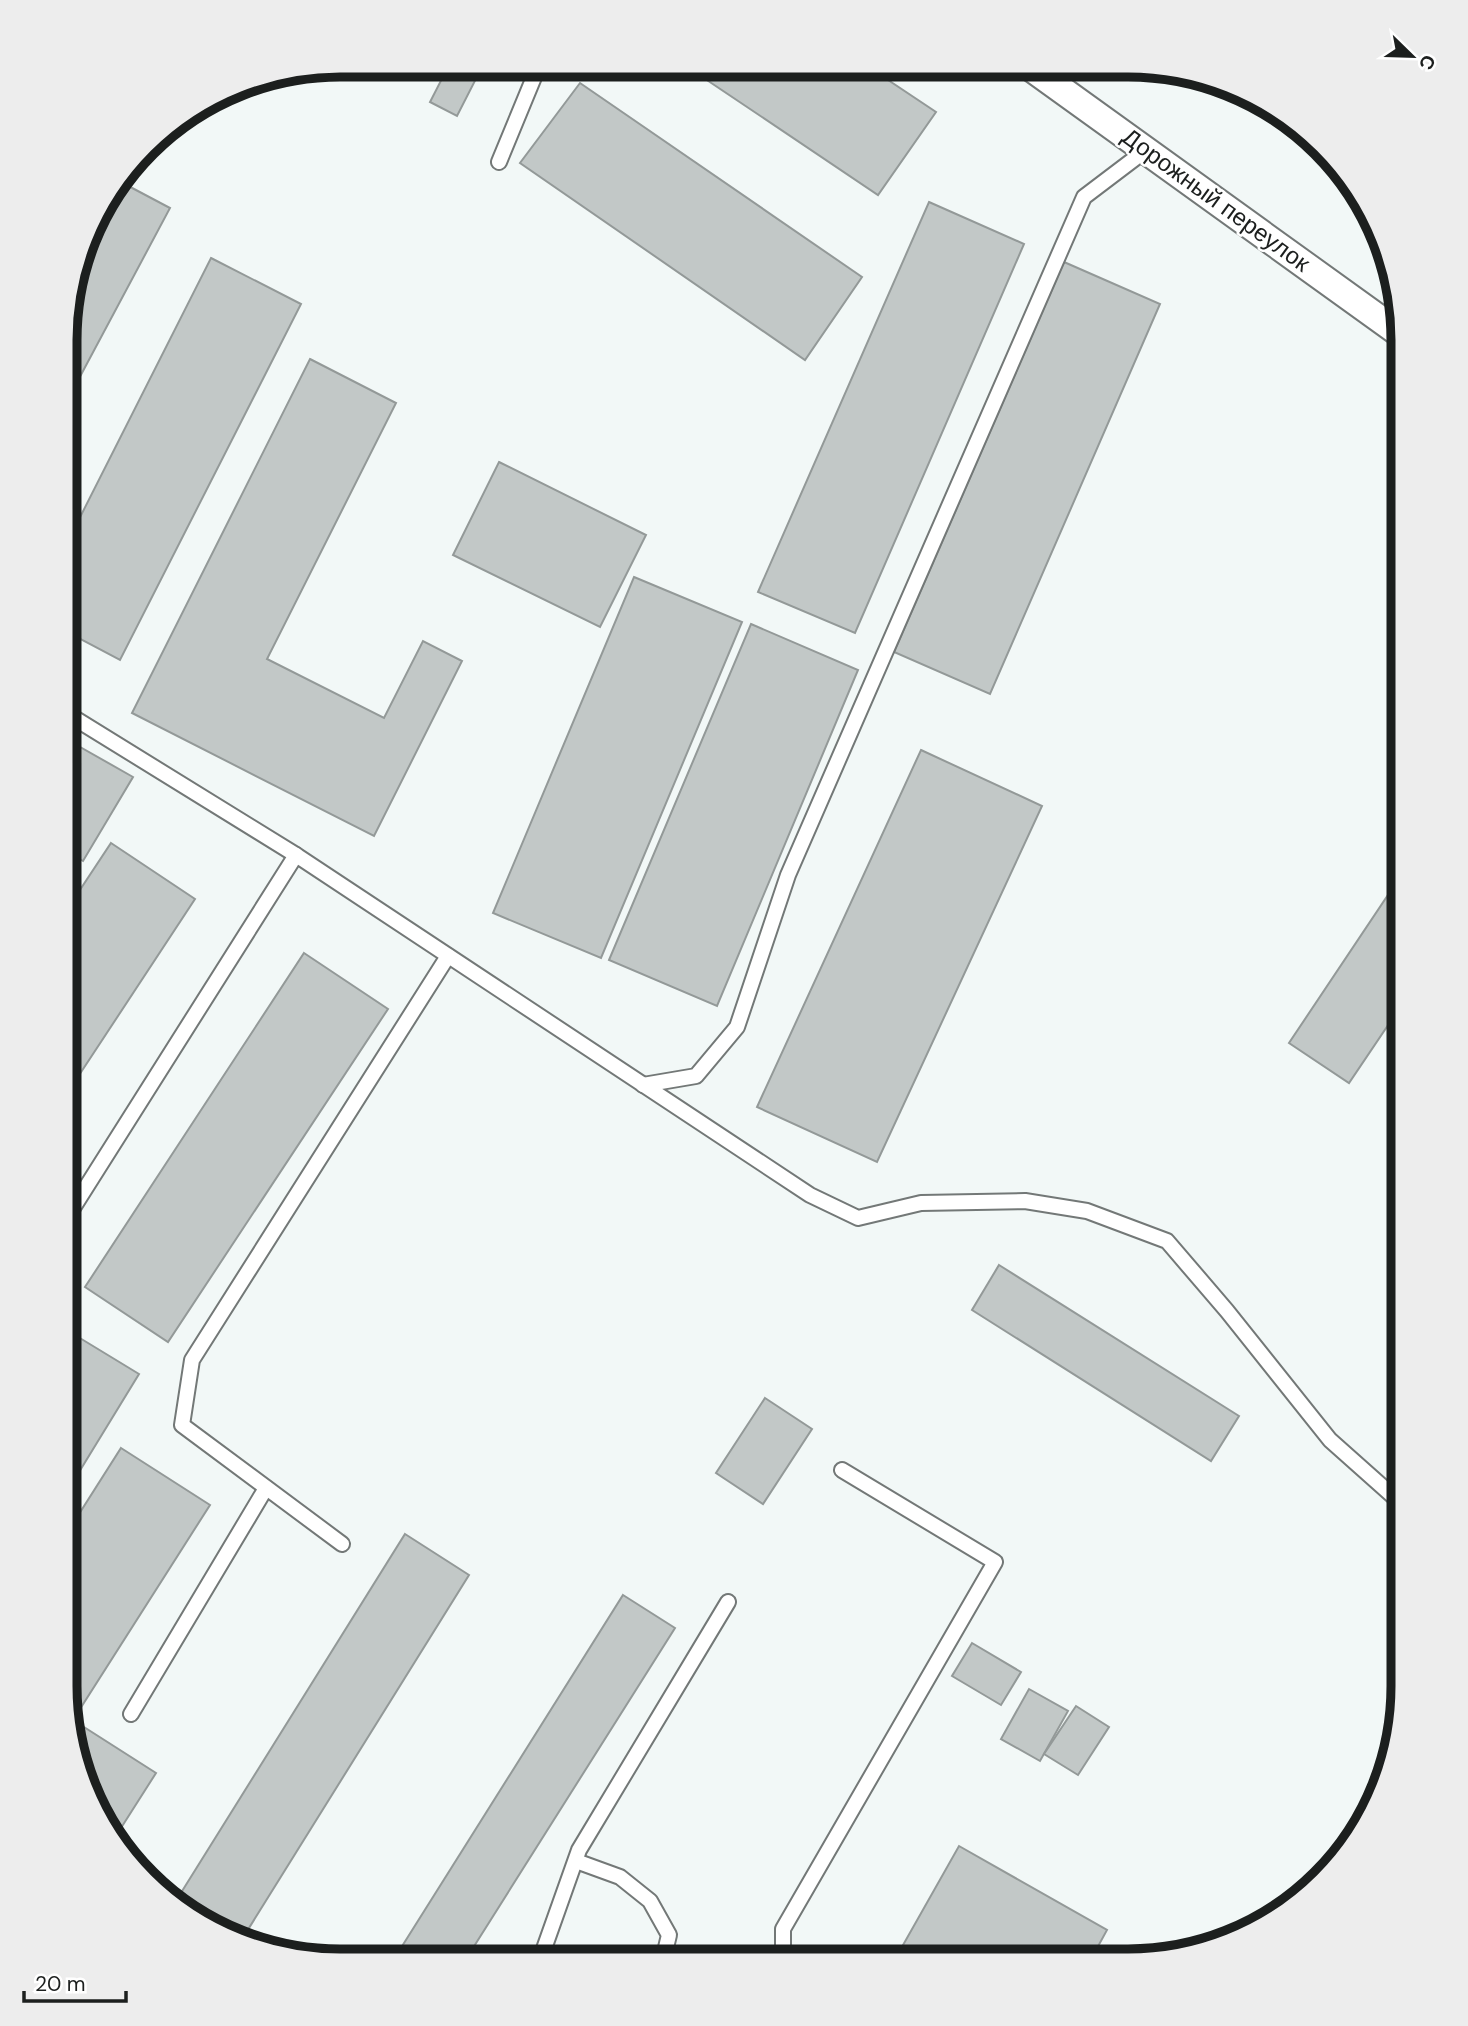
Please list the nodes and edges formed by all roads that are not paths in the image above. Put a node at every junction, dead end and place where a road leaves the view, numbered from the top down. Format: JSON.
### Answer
{"nodes":[{"id":1,"x":534,"y":77,"type":"edge"},
{"id":2,"x":1044,"y":77,"type":"edge"},
{"id":3,"x":1146,"y":149,"type":"junction"},
{"id":4,"x":499,"y":162,"type":"dead end"},
{"id":5,"x":1390,"y":326,"type":"edge"},
{"id":6,"x":77,"y":720,"type":"edge"},
{"id":7,"x":296,"y":855,"type":"junction"},
{"id":8,"x":448,"y":956,"type":"junction"},
{"id":9,"x":643,"y":1085,"type":"junction"},
{"id":10,"x":77,"y":1202,"type":"edge"},
{"id":11,"x":842,"y":1470,"type":"dead end"},
{"id":12,"x":266,"y":1488,"type":"junction"},
{"id":13,"x":1391,"y":1494,"type":"edge"},
{"id":14,"x":342,"y":1544,"type":"dead end"},
{"id":15,"x":728,"y":1602,"type":"dead end"},
{"id":16,"x":131,"y":1714,"type":"dead end"},
{"id":17,"x":576,"y":1861,"type":"junction"},
{"id":18,"x":544,"y":1949,"type":"edge"},
{"id":19,"x":666,"y":1949,"type":"edge"},
{"id":20,"x":783,"y":1949,"type":"edge"}],
"edges":[{"from":1,"to":4,"type":"lane"},
{"from":2,"to":3,"type":"street","name":"Дорожный переулок"},
{"from":3,"to":5,"type":"street","name":"Дорожный переулок"},
{"from":3,"to":9,"type":"lane"},
{"from":6,"to":7,"type":"lane"},
{"from":7,"to":8,"type":"lane"},
{"from":7,"to":10,"type":"lane"},
{"from":8,"to":9,"type":"lane"},
{"from":8,"to":12,"type":"lane"},
{"from":9,"to":13,"type":"lane"},
{"from":11,"to":20,"type":"lane"},
{"from":12,"to":14,"type":"lane"},
{"from":12,"to":16,"type":"lane"},
{"from":15,"to":17,"type":"lane"},
{"from":17,"to":18,"type":"lane"},
{"from":17,"to":19,"type":"lane"}]}
